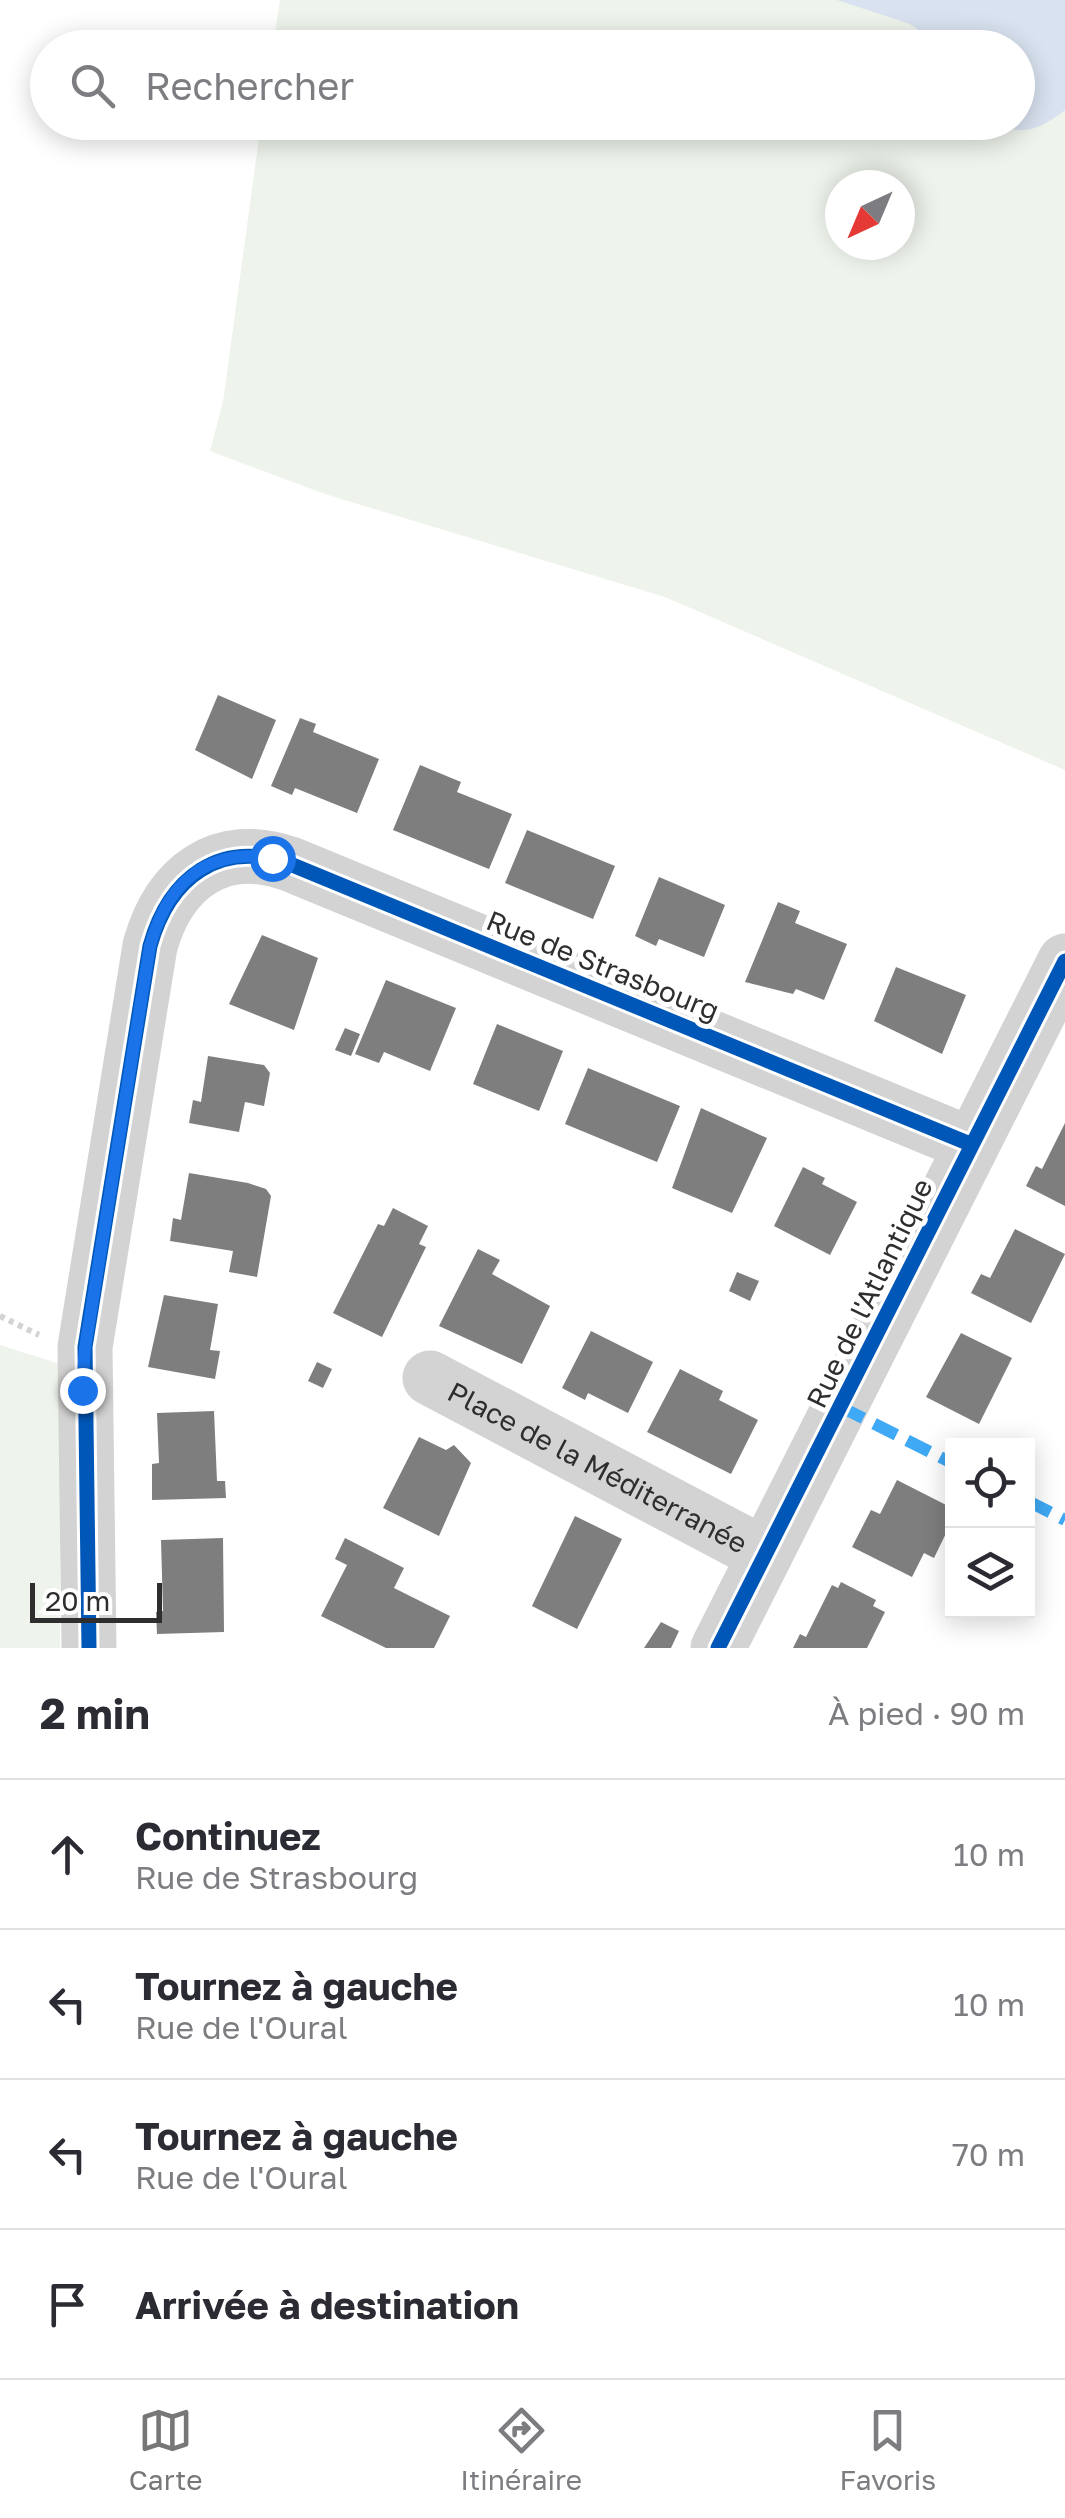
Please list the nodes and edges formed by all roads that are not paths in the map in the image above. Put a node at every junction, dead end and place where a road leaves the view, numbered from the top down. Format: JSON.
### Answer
{"nodes":[{"id":1,"x":1065,"y":961,"type":"edge"},
{"id":2,"x":970,"y":1144,"type":"junction"},
{"id":3,"x":430,"y":1378,"type":"dead end"},
{"id":4,"x":764,"y":1555,"type":"junction"},
{"id":5,"x":89,"y":1648,"type":"edge"},
{"id":6,"x":718,"y":1648,"type":"edge"}],
"edges":[{"from":1,"to":2,"type":"street","name":"Rue de l'Atlantique"},
{"from":2,"to":4,"type":"street","name":"Rue de l'Atlantique"},
{"from":2,"to":5,"type":"street","name":"Rue de Strasbourg"},
{"from":3,"to":4,"type":"street","name":"Place de la Méditerranée"},
{"from":4,"to":6,"type":"street","name":"Rue de l'Atlantique"}]}
